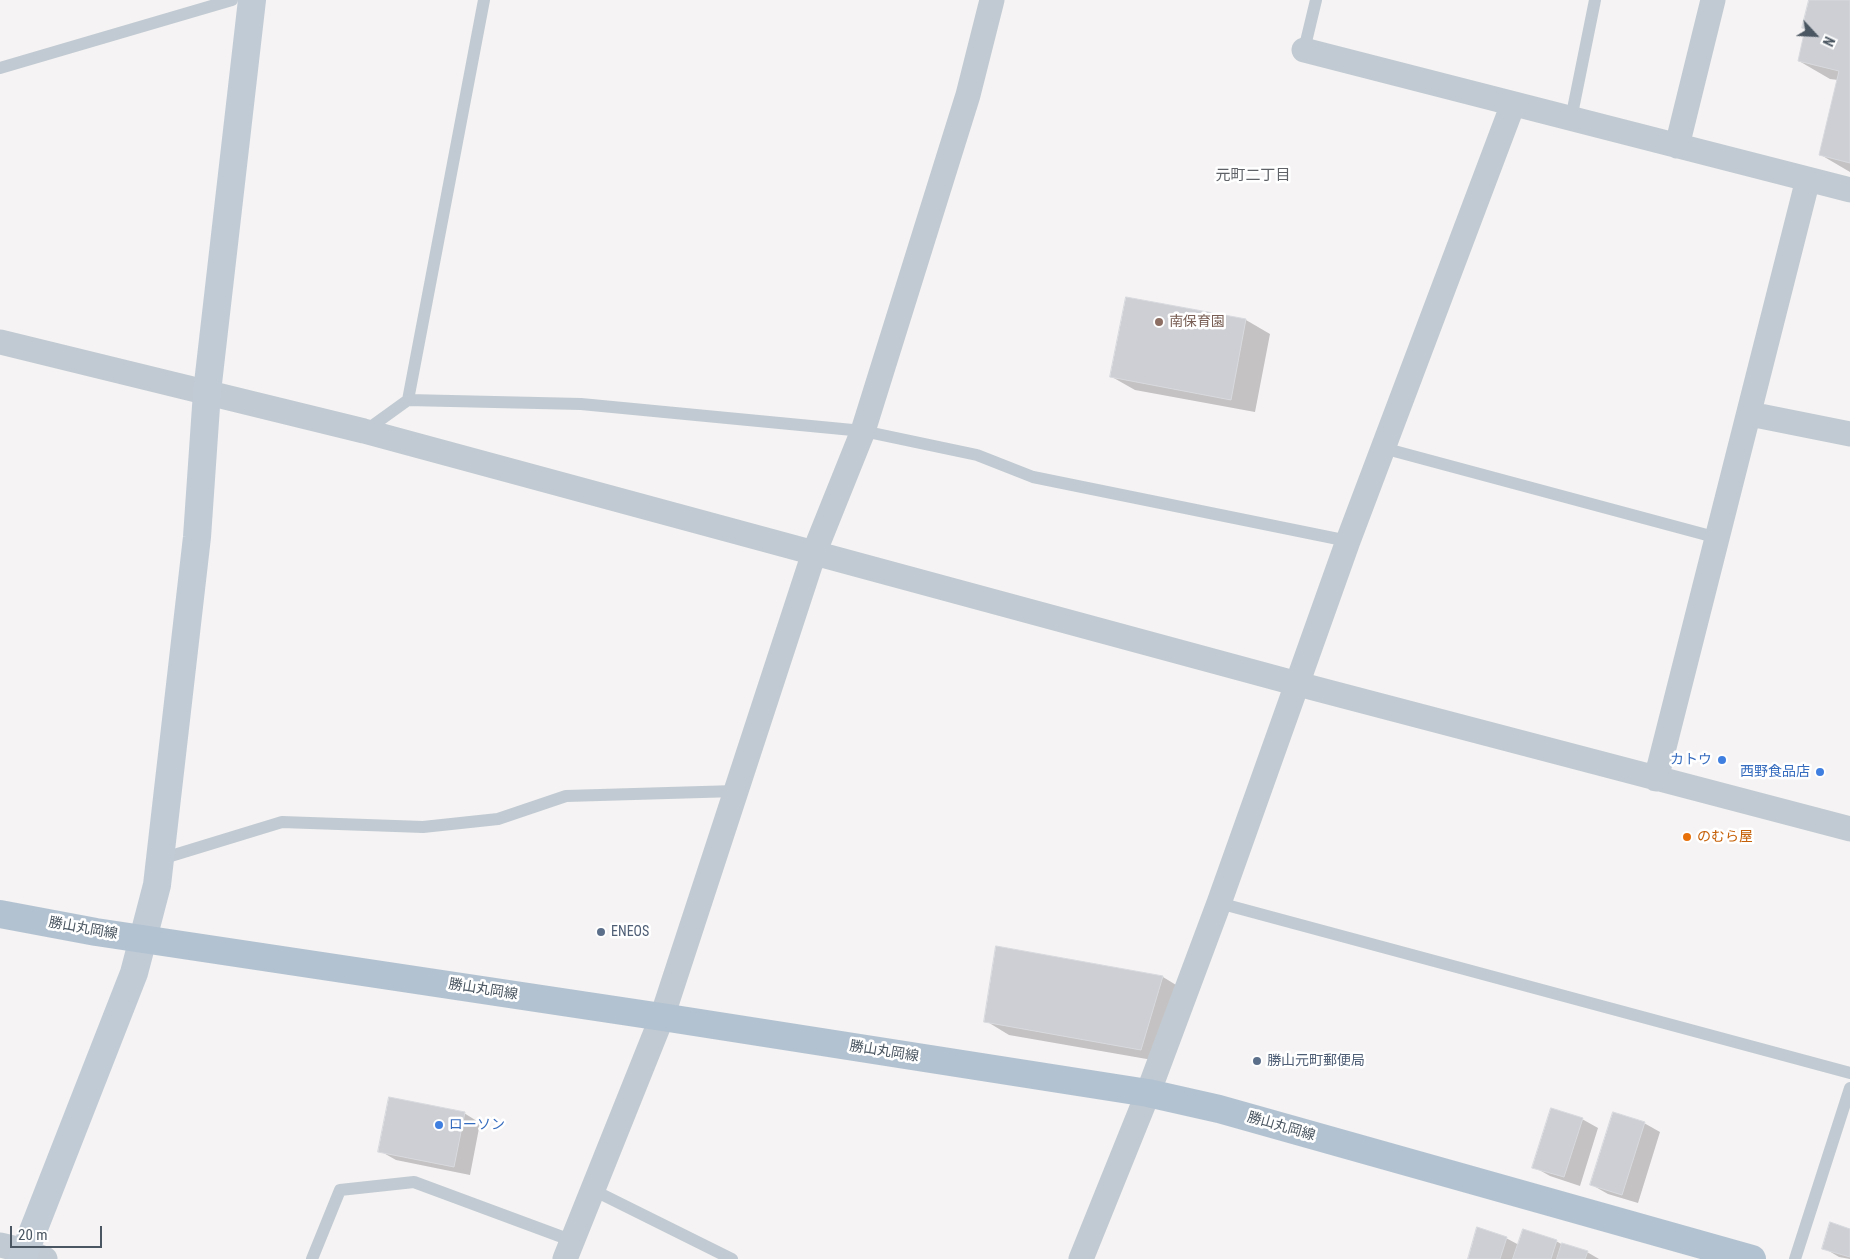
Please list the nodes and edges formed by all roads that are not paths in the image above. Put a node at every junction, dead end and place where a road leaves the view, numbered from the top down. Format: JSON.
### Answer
{"nodes":[{"id":1,"x":232,"y":0,"type":"edge"},
{"id":2,"x":252,"y":0,"type":"edge"},
{"id":3,"x":484,"y":0,"type":"edge"},
{"id":4,"x":992,"y":0,"type":"edge"},
{"id":5,"x":1316,"y":0,"type":"edge"},
{"id":6,"x":1595,"y":0,"type":"edge"},
{"id":7,"x":1713,"y":0,"type":"edge"},
{"id":8,"x":1304,"y":50,"type":"joint"},
{"id":9,"x":0,"y":68,"type":"edge"},
{"id":10,"x":1513,"y":104,"type":"junction"},
{"id":11,"x":1571,"y":119,"type":"junction"},
{"id":12,"x":1676,"y":146,"type":"junction"},
{"id":13,"x":1808,"y":179,"type":"junction"},
{"id":14,"x":1850,"y":190,"type":"edge"},
{"id":15,"x":0,"y":342,"type":"edge"},
{"id":16,"x":207,"y":392,"type":"junction"},
{"id":17,"x":408,"y":400,"type":"junction"},
{"id":18,"x":1750,"y":414,"type":"junction"},
{"id":19,"x":364,"y":431,"type":"junction"},
{"id":20,"x":863,"y":431,"type":"junction"},
{"id":21,"x":1850,"y":434,"type":"edge"},
{"id":22,"x":1383,"y":448,"type":"junction"},
{"id":23,"x":1718,"y":538,"type":"junction"},
{"id":24,"x":1348,"y":541,"type":"junction"},
{"id":25,"x":814,"y":553,"type":"junction"},
{"id":26,"x":1298,"y":684,"type":"junction"},
{"id":27,"x":1656,"y":779,"type":"junction"},
{"id":28,"x":736,"y":791,"type":"junction"},
{"id":29,"x":1850,"y":830,"type":"edge"},
{"id":30,"x":161,"y":859,"type":"junction"},
{"id":31,"x":1219,"y":903,"type":"junction"},
{"id":32,"x":0,"y":914,"type":"edge"},
{"id":33,"x":144,"y":939,"type":"junction"},
{"id":34,"x":662,"y":1017,"type":"junction"},
{"id":35,"x":1850,"y":1073,"type":"edge"},
{"id":36,"x":1850,"y":1088,"type":"edge"},
{"id":37,"x":1148,"y":1093,"type":"junction"},
{"id":38,"x":593,"y":1190,"type":"junction"},
{"id":39,"x":569,"y":1250,"type":"edge"},
{"id":40,"x":23,"y":1254,"type":"edge"},
{"id":41,"x":312,"y":1259,"type":"edge"},
{"id":42,"x":732,"y":1259,"type":"edge"},
{"id":43,"x":1082,"y":1259,"type":"edge"},
{"id":44,"x":1752,"y":1259,"type":"edge"},
{"id":45,"x":1795,"y":1259,"type":"edge"}],
"edges":[{"from":1,"to":9,"type":"lane"},
{"from":2,"to":16,"type":"street"},
{"from":3,"to":17,"type":"lane"},
{"from":4,"to":20,"type":"street"},
{"from":5,"to":8,"type":"lane"},
{"from":6,"to":11,"type":"lane"},
{"from":7,"to":12,"type":"street"},
{"from":8,"to":10,"type":"street"},
{"from":10,"to":11,"type":"street"},
{"from":10,"to":22,"type":"street"},
{"from":11,"to":12,"type":"street"},
{"from":12,"to":13,"type":"street"},
{"from":13,"to":14,"type":"street"},
{"from":13,"to":18,"type":"street"},
{"from":15,"to":16,"type":"street"},
{"from":16,"to":19,"type":"street"},
{"from":16,"to":30,"type":"street"},
{"from":17,"to":19,"type":"lane"},
{"from":17,"to":20,"type":"lane"},
{"from":18,"to":21,"type":"street"},
{"from":18,"to":23,"type":"street"},
{"from":19,"to":25,"type":"street"},
{"from":20,"to":24,"type":"lane"},
{"from":20,"to":25,"type":"street"},
{"from":22,"to":23,"type":"lane"},
{"from":22,"to":24,"type":"street"},
{"from":23,"to":27,"type":"street"},
{"from":24,"to":26,"type":"street"},
{"from":25,"to":26,"type":"street"},
{"from":25,"to":28,"type":"street"},
{"from":26,"to":27,"type":"street"},
{"from":26,"to":31,"type":"street"},
{"from":27,"to":29,"type":"street"},
{"from":28,"to":30,"type":"lane"},
{"from":28,"to":34,"type":"street"},
{"from":30,"to":33,"type":"street"},
{"from":31,"to":35,"type":"lane"},
{"from":31,"to":37,"type":"street"},
{"from":32,"to":33,"type":"main road","name":"勝山丸岡線"},
{"from":33,"to":34,"type":"main road","name":"勝山丸岡線"},
{"from":33,"to":40,"type":"street"},
{"from":34,"to":37,"type":"main road","name":"勝山丸岡線"},
{"from":34,"to":38,"type":"street"},
{"from":36,"to":45,"type":"lane"},
{"from":37,"to":43,"type":"street"},
{"from":37,"to":44,"type":"main road","name":"勝山丸岡線"},
{"from":38,"to":39,"type":"street"},
{"from":38,"to":42,"type":"lane"},
{"from":39,"to":41,"type":"lane"}]}
